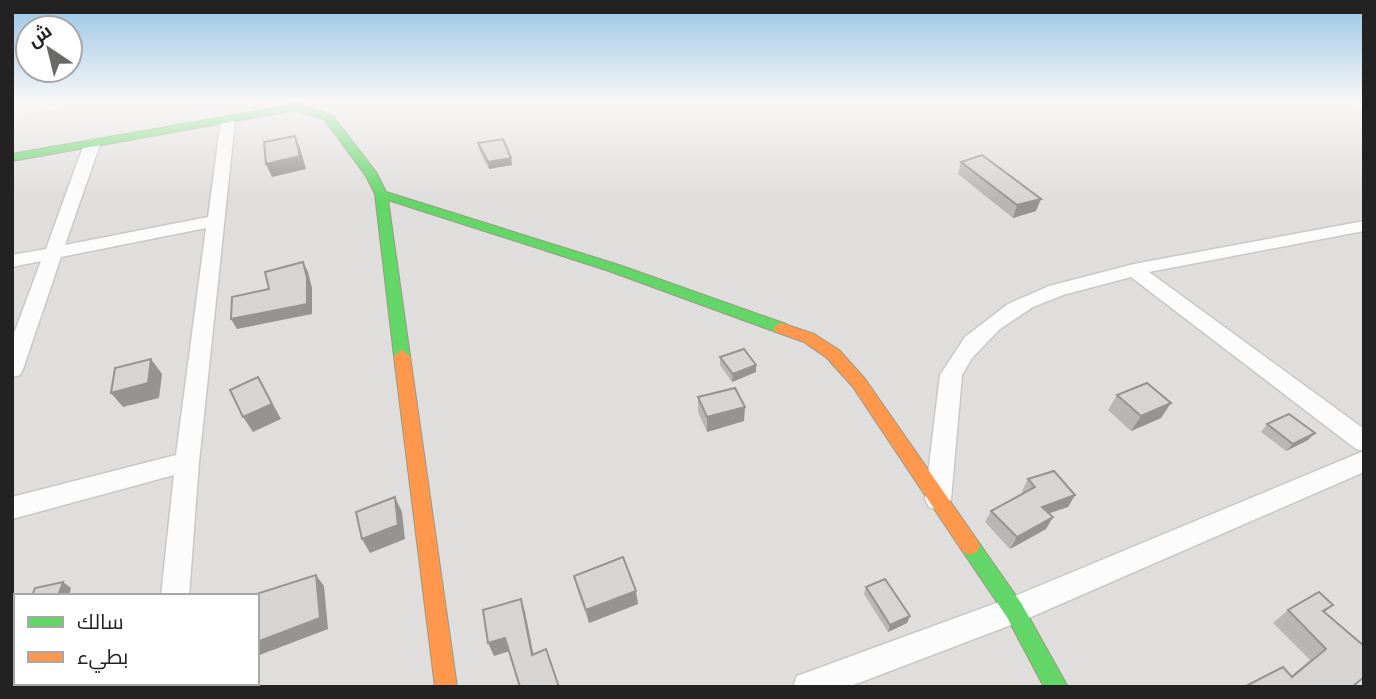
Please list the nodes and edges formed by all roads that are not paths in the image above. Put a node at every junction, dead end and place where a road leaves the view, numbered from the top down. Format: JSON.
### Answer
{"nodes":[{"id":1,"x":151,"y":134,"type":"edge"},
{"id":2,"x":226,"y":134,"type":"edge"},
{"id":3,"x":341,"y":134,"type":"edge"},
{"id":4,"x":92,"y":144,"type":"junction"},
{"id":5,"x":12,"y":158,"type":"edge"},
{"id":6,"x":381,"y":194,"type":"junction"},
{"id":7,"x":216,"y":221,"type":"junction"},
{"id":8,"x":1364,"y":226,"type":"edge"},
{"id":9,"x":56,"y":253,"type":"junction"},
{"id":10,"x":12,"y":261,"type":"edge"},
{"id":11,"x":1134,"y":270,"type":"junction"},
{"id":12,"x":12,"y":369,"type":"edge"},
{"id":13,"x":1364,"y":442,"type":"edge"},
{"id":14,"x":1364,"y":460,"type":"edge"},
{"id":15,"x":187,"y":462,"type":"junction"},
{"id":16,"x":938,"y":499,"type":"junction"},
{"id":17,"x":12,"y":508,"type":"edge"},
{"id":18,"x":175,"y":594,"type":"edge"},
{"id":19,"x":1014,"y":610,"type":"junction"},
{"id":20,"x":446,"y":687,"type":"edge"},
{"id":21,"x":808,"y":687,"type":"edge"},
{"id":22,"x":1057,"y":687,"type":"edge"}],
"edges":[{"from":1,"to":4,"type":"street"},
{"from":2,"to":7,"type":"street"},
{"from":3,"to":6,"type":"street"},
{"from":4,"to":5,"type":"street"},
{"from":4,"to":9,"type":"street"},
{"from":6,"to":16,"type":"street"},
{"from":6,"to":20,"type":"street"},
{"from":7,"to":9,"type":"street"},
{"from":7,"to":15,"type":"street"},
{"from":8,"to":11,"type":"street"},
{"from":9,"to":10,"type":"street"},
{"from":9,"to":12,"type":"street"},
{"from":11,"to":13,"type":"street"},
{"from":11,"to":16,"type":"street"},
{"from":14,"to":19,"type":"street"},
{"from":15,"to":17,"type":"street"},
{"from":15,"to":18,"type":"street"},
{"from":16,"to":19,"type":"street"},
{"from":19,"to":21,"type":"street"},
{"from":19,"to":22,"type":"street"}]}
